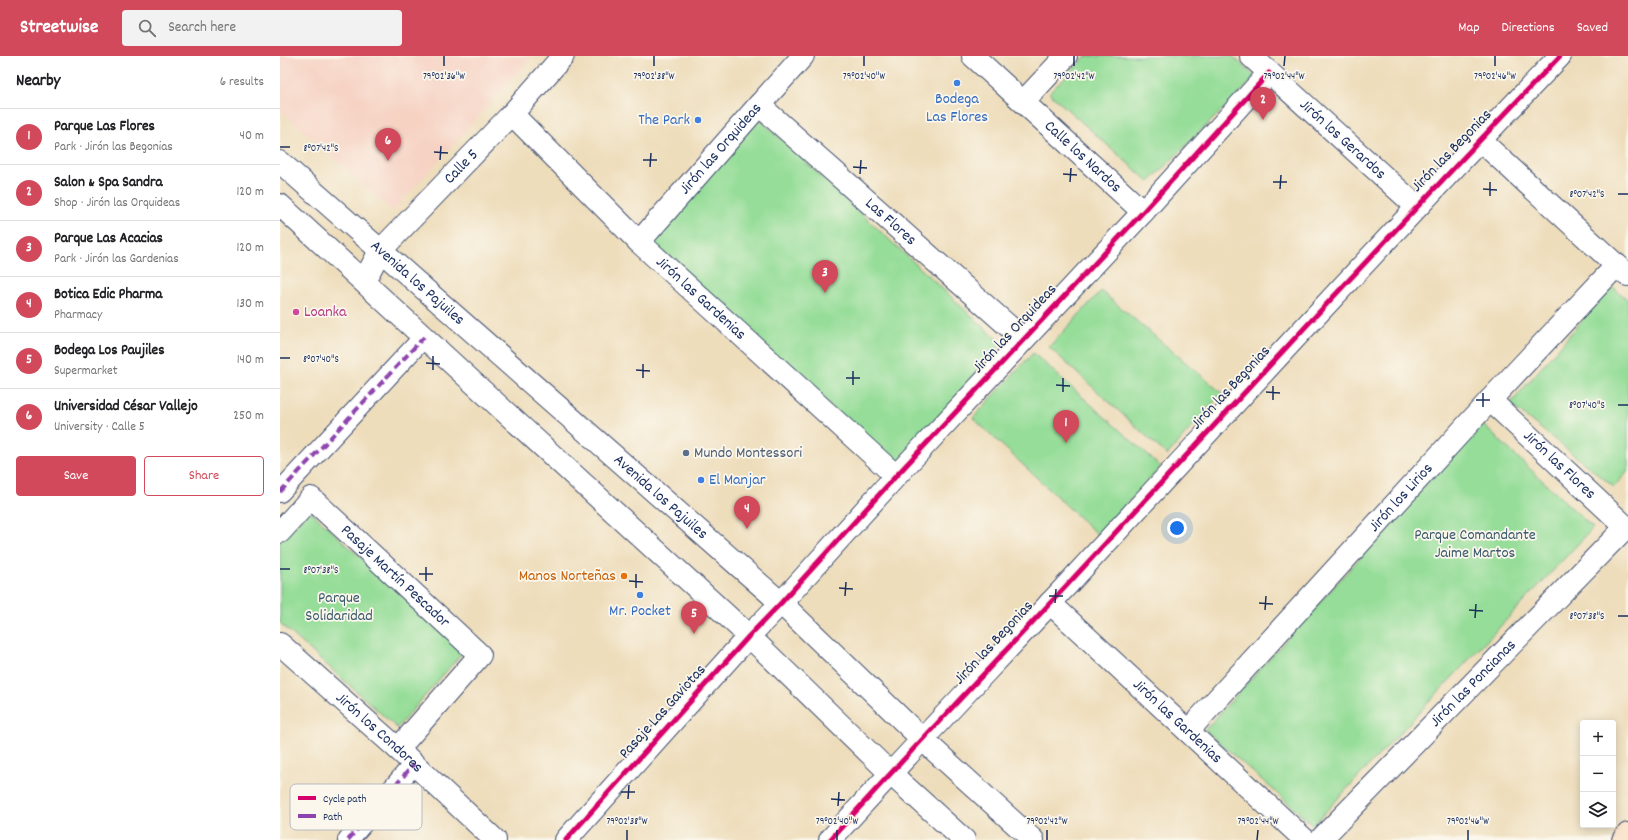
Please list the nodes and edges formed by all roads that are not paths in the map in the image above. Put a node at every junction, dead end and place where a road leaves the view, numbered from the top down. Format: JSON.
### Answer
{"nodes":[{"id":1,"x":564,"y":56,"type":"edge"},
{"id":2,"x":803,"y":56,"type":"edge"},
{"id":3,"x":973,"y":56,"type":"edge"},
{"id":4,"x":1066,"y":56,"type":"edge"},
{"id":5,"x":1251,"y":56,"type":"edge"},
{"id":6,"x":1560,"y":56,"type":"edge"},
{"id":7,"x":1269,"y":73,"type":"junction"},
{"id":8,"x":1024,"y":101,"type":"junction"},
{"id":9,"x":759,"y":105,"type":"junction"},
{"id":10,"x":512,"y":114,"type":"junction"},
{"id":11,"x":1480,"y":140,"type":"junction"},
{"id":12,"x":280,"y":162,"type":"edge"},
{"id":13,"x":1416,"y":206,"type":"junction"},
{"id":14,"x":1143,"y":212,"type":"junction"},
{"id":15,"x":283,"y":213,"type":"edge"},
{"id":16,"x":639,"y":242,"type":"junction"},
{"id":17,"x":380,"y":251,"type":"junction"},
{"id":18,"x":1623,"y":270,"type":"edge"},
{"id":19,"x":364,"y":282,"type":"junction"},
{"id":20,"x":424,"y":337,"type":"junction"},
{"id":21,"x":1023,"y":339,"type":"junction"},
{"id":22,"x":1490,"y":400,"type":"junction"},
{"id":23,"x":896,"y":476,"type":"junction"},
{"id":24,"x":280,"y":492,"type":"edge"},
{"id":25,"x":1627,"y":528,"type":"edge"},
{"id":26,"x":280,"y":532,"type":"edge"},
{"id":27,"x":782,"y":603,"type":"junction"},
{"id":28,"x":1050,"y":603,"type":"junction"},
{"id":29,"x":749,"y":636,"type":"junction"},
{"id":30,"x":280,"y":644,"type":"edge"},
{"id":31,"x":1188,"y":731,"type":"junction"},
{"id":32,"x":922,"y":739,"type":"junction"},
{"id":33,"x":398,"y":749,"type":"junction"},
{"id":34,"x":414,"y":764,"type":"junction"},
{"id":35,"x":890,"y":773,"type":"junction"},
{"id":36,"x":397,"y":784,"type":"edge"},
{"id":37,"x":357,"y":830,"type":"edge"},
{"id":38,"x":1628,"y":834,"type":"edge"},
{"id":39,"x":348,"y":840,"type":"edge"},
{"id":40,"x":495,"y":840,"type":"edge"},
{"id":41,"x":566,"y":840,"type":"edge"},
{"id":42,"x":830,"y":840,"type":"edge"},
{"id":43,"x":964,"y":840,"type":"edge"},
{"id":44,"x":1033,"y":840,"type":"edge"},
{"id":45,"x":1305,"y":840,"type":"edge"},
{"id":46,"x":1320,"y":840,"type":"edge"},
{"id":47,"x":1623,"y":840,"type":"edge"}],
"edges":[{"from":1,"to":10,"type":"street","name":"Calle 5"},
{"from":2,"to":9,"type":"street","name":"Jirón las Orquideas"},
{"from":3,"to":8,"type":"street","name":"Calle los Nardos"},
{"from":4,"to":8,"type":"street"},
{"from":5,"to":7,"type":"street","name":"Jirón los Gerardos"},
{"from":6,"to":11,"type":"street","name":"Jirón las Begonias"},
{"from":7,"to":13,"type":"street","name":"Jirón los Gerardos"},
{"from":7,"to":14,"type":"street","name":"Jirón las Orquideas"},
{"from":8,"to":14,"type":"street","name":"Calle los Nardos"},
{"from":9,"to":16,"type":"street","name":"Jirón las Orquideas"},
{"from":9,"to":21,"type":"street","name":"Las Flores"},
{"from":10,"to":16,"type":"street","name":"Jirón las Gardenias"},
{"from":10,"to":17,"type":"street","name":"Calle 5"},
{"from":11,"to":13,"type":"street","name":"Jirón las Begonias"},
{"from":11,"to":18,"type":"street"},
{"from":12,"to":17,"type":"street","name":"Avenida los Pajuiles"},
{"from":13,"to":28,"type":"street","name":"Jirón las Begonias"},
{"from":14,"to":21,"type":"street","name":"Jirón las Orquideas"},
{"from":15,"to":19,"type":"street","name":"Avenida los Pajuiles"},
{"from":16,"to":23,"type":"street","name":"Jirón las Gardenias"},
{"from":17,"to":19,"type":"street","name":"Calle 5"},
{"from":17,"to":27,"type":"street","name":"Avenida los Pajuiles"},
{"from":18,"to":22,"type":"street","name":"Jirón los Lirios"},
{"from":19,"to":20,"type":"street","name":"Avenida los Pajuiles"},
{"from":20,"to":24,"type":"street"},
{"from":20,"to":29,"type":"street","name":"Avenida los Pajuiles"},
{"from":21,"to":23,"type":"street","name":"Jirón las Orquideas"},
{"from":22,"to":25,"type":"street","name":"Jirón las Flores"},
{"from":22,"to":31,"type":"street","name":"Jirón los Lirios"},
{"from":23,"to":27,"type":"street","name":"Jirón las Orquideas"},
{"from":25,"to":46,"type":"street","name":"Jirón las Poncianas"},
{"from":26,"to":33,"type":"street","name":"Pasaje Martín Pescador"},
{"from":27,"to":29,"type":"street","name":"Pasaje Las Gaviotas"},
{"from":27,"to":32,"type":"street","name":"Avenida los Pajuiles"},
{"from":28,"to":31,"type":"street","name":"Jirón las Gardenias"},
{"from":28,"to":32,"type":"street","name":"Jirón las Begonias"},
{"from":29,"to":35,"type":"street","name":"Avenida los Pajuiles"},
{"from":29,"to":41,"type":"street","name":"Pasaje Las Gaviotas"},
{"from":30,"to":33,"type":"street","name":"Jirón los Condores"},
{"from":31,"to":45,"type":"street","name":"Jirón las Gardenias"},
{"from":32,"to":35,"type":"street","name":"Jirón las Begonias"},
{"from":32,"to":44,"type":"street","name":"Avenida los Pajuiles"},
{"from":33,"to":34,"type":"street","name":"Jirón los Condores"},
{"from":34,"to":36,"type":"street"},
{"from":34,"to":40,"type":"street","name":"Jirón los Condores"},
{"from":35,"to":42,"type":"street","name":"Jirón las Begonias"},
{"from":35,"to":43,"type":"street","name":"Avenida los Pajuiles"},
{"from":37,"to":39,"type":"street"},
{"from":38,"to":47,"type":"main road"}]}
